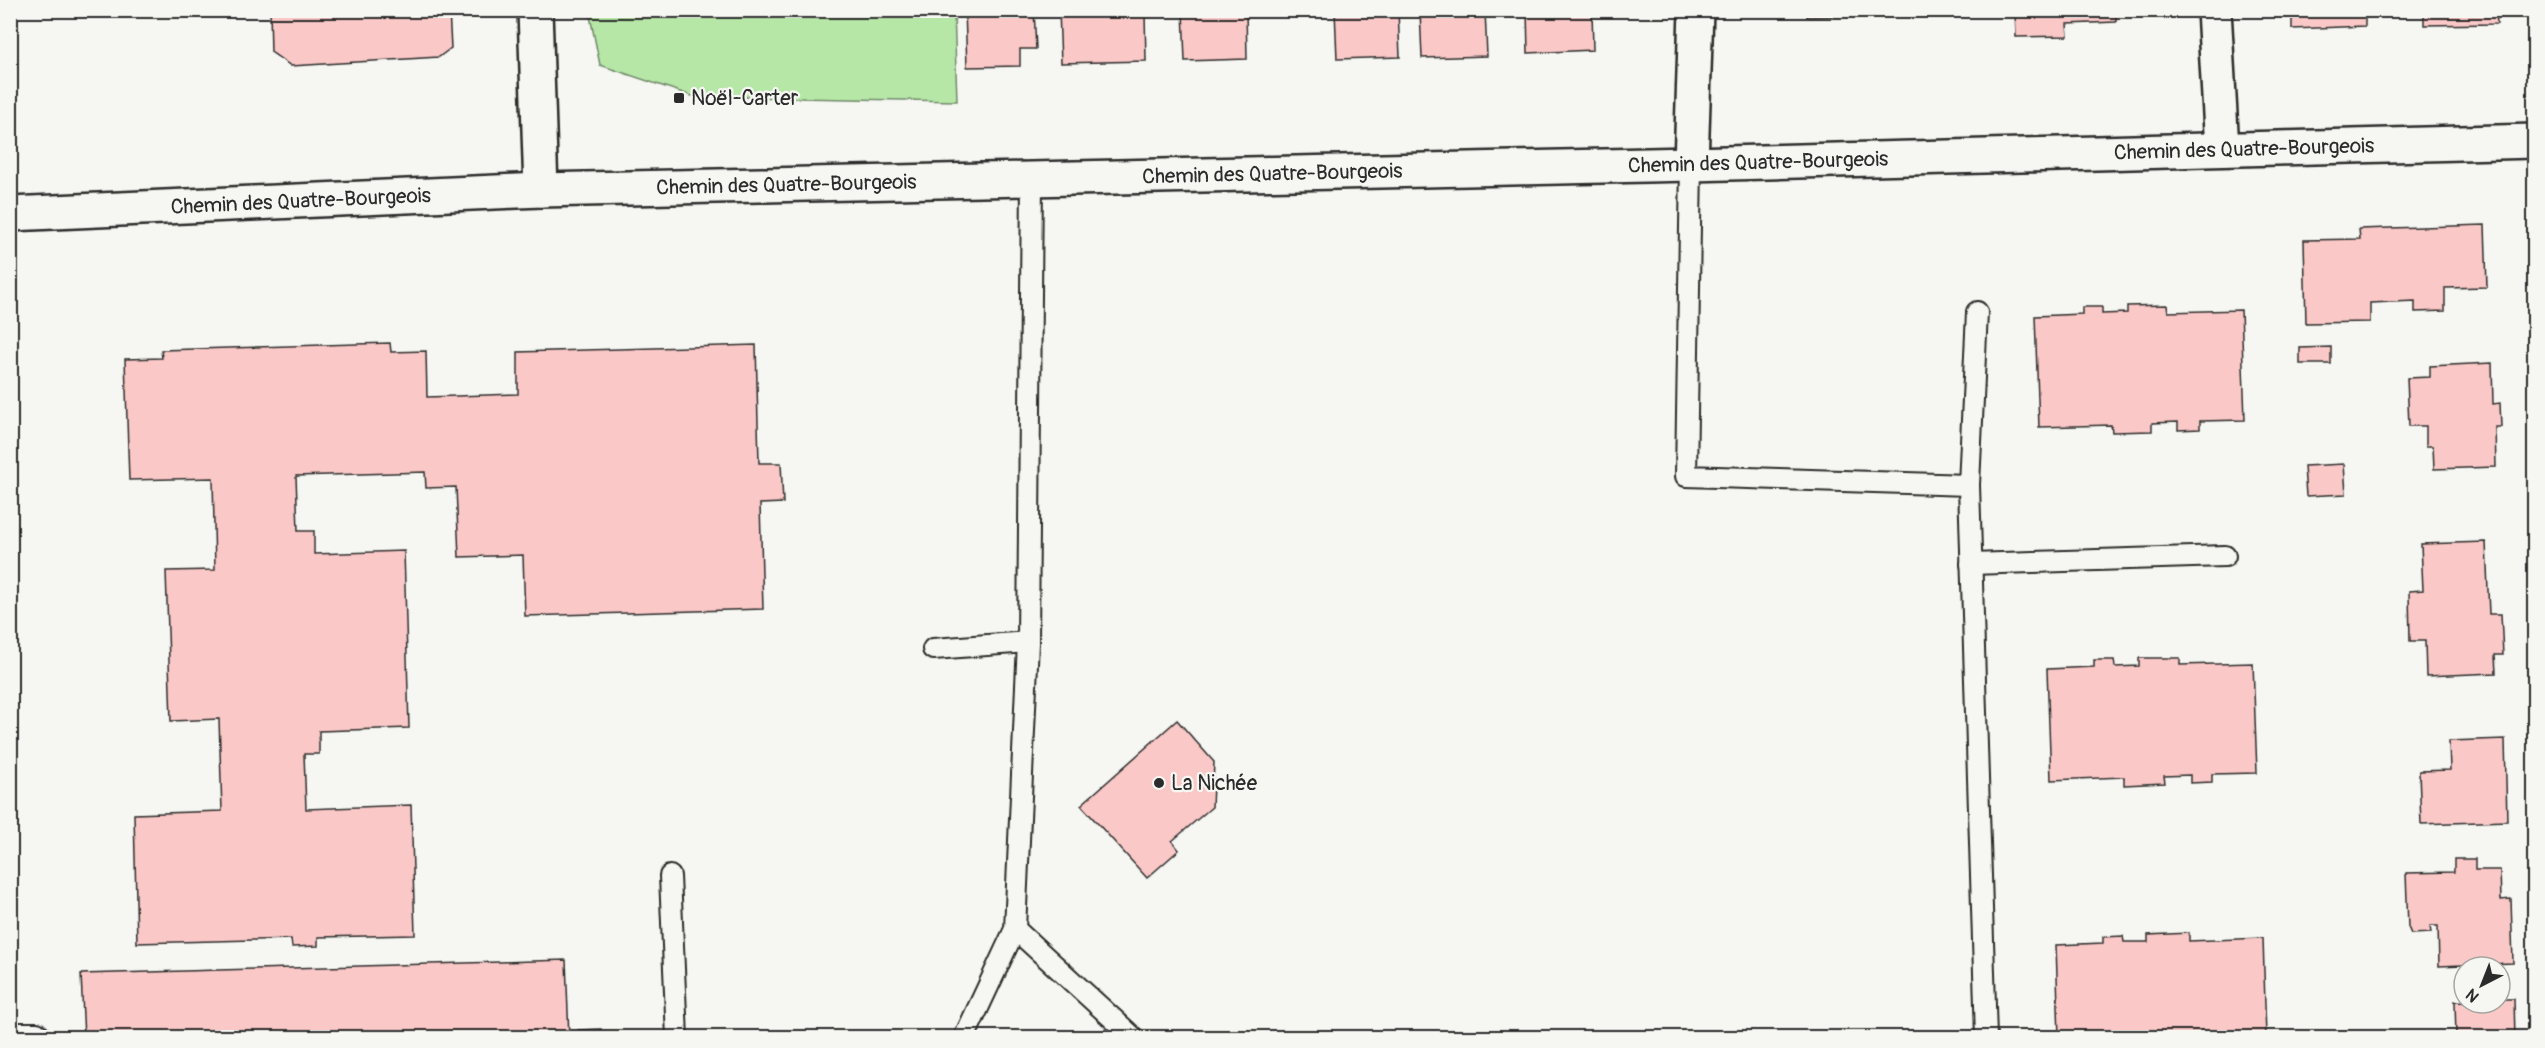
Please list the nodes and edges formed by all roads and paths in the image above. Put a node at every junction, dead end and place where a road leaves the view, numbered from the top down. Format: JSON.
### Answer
{"nodes":[{"id":1,"x":534,"y":10,"type":"edge"},
{"id":2,"x":1696,"y":10,"type":"edge"},
{"id":3,"x":2214,"y":10,"type":"edge"},
{"id":4,"x":2535,"y":141,"type":"edge"},
{"id":5,"x":2222,"y":149,"type":"junction"},
{"id":6,"x":1691,"y":164,"type":"junction"},
{"id":7,"x":1032,"y":179,"type":"junction"},
{"id":8,"x":541,"y":190,"type":"junction"},
{"id":9,"x":10,"y":214,"type":"edge"},
{"id":10,"x":1977,"y":312,"type":"dead end"},
{"id":11,"x":1969,"y":484,"type":"junction"},
{"id":12,"x":2226,"y":556,"type":"dead end"},
{"id":13,"x":1971,"y":564,"type":"junction"},
{"id":14,"x":1028,"y":642,"type":"junction"},
{"id":15,"x":933,"y":649,"type":"dead end"},
{"id":16,"x":670,"y":876,"type":"dead end"},
{"id":17,"x":1015,"y":929,"type":"junction"},
{"id":18,"x":10,"y":1034,"type":"edge"},
{"id":19,"x":42,"y":1038,"type":"edge"},
{"id":20,"x":677,"y":1038,"type":"edge"},
{"id":21,"x":964,"y":1038,"type":"edge"},
{"id":22,"x":1134,"y":1038,"type":"edge"},
{"id":23,"x":1986,"y":1038,"type":"edge"}],
"edges":[{"from":1,"to":8,"type":"main road"},
{"from":2,"to":6,"type":"main road"},
{"from":3,"to":5,"type":"main road"},
{"from":4,"to":5,"type":"main road","name":"Chemin des Quatre-Bourgeois"},
{"from":5,"to":6,"type":"main road","name":"Chemin des Quatre-Bourgeois"},
{"from":6,"to":7,"type":"main road","name":"Chemin des Quatre-Bourgeois"},
{"from":6,"to":11,"type":"lane"},
{"from":7,"to":8,"type":"main road","name":"Chemin des Quatre-Bourgeois"},
{"from":7,"to":14,"type":"lane"},
{"from":8,"to":9,"type":"main road","name":"Chemin des Quatre-Bourgeois"},
{"from":10,"to":11,"type":"lane"},
{"from":11,"to":13,"type":"lane"},
{"from":12,"to":13,"type":"lane"},
{"from":13,"to":23,"type":"lane"},
{"from":14,"to":15,"type":"lane"},
{"from":14,"to":17,"type":"lane"},
{"from":16,"to":20,"type":"lane"},
{"from":17,"to":21,"type":"lane"},
{"from":17,"to":22,"type":"lane"},
{"from":18,"to":19,"type":"lane"}]}
